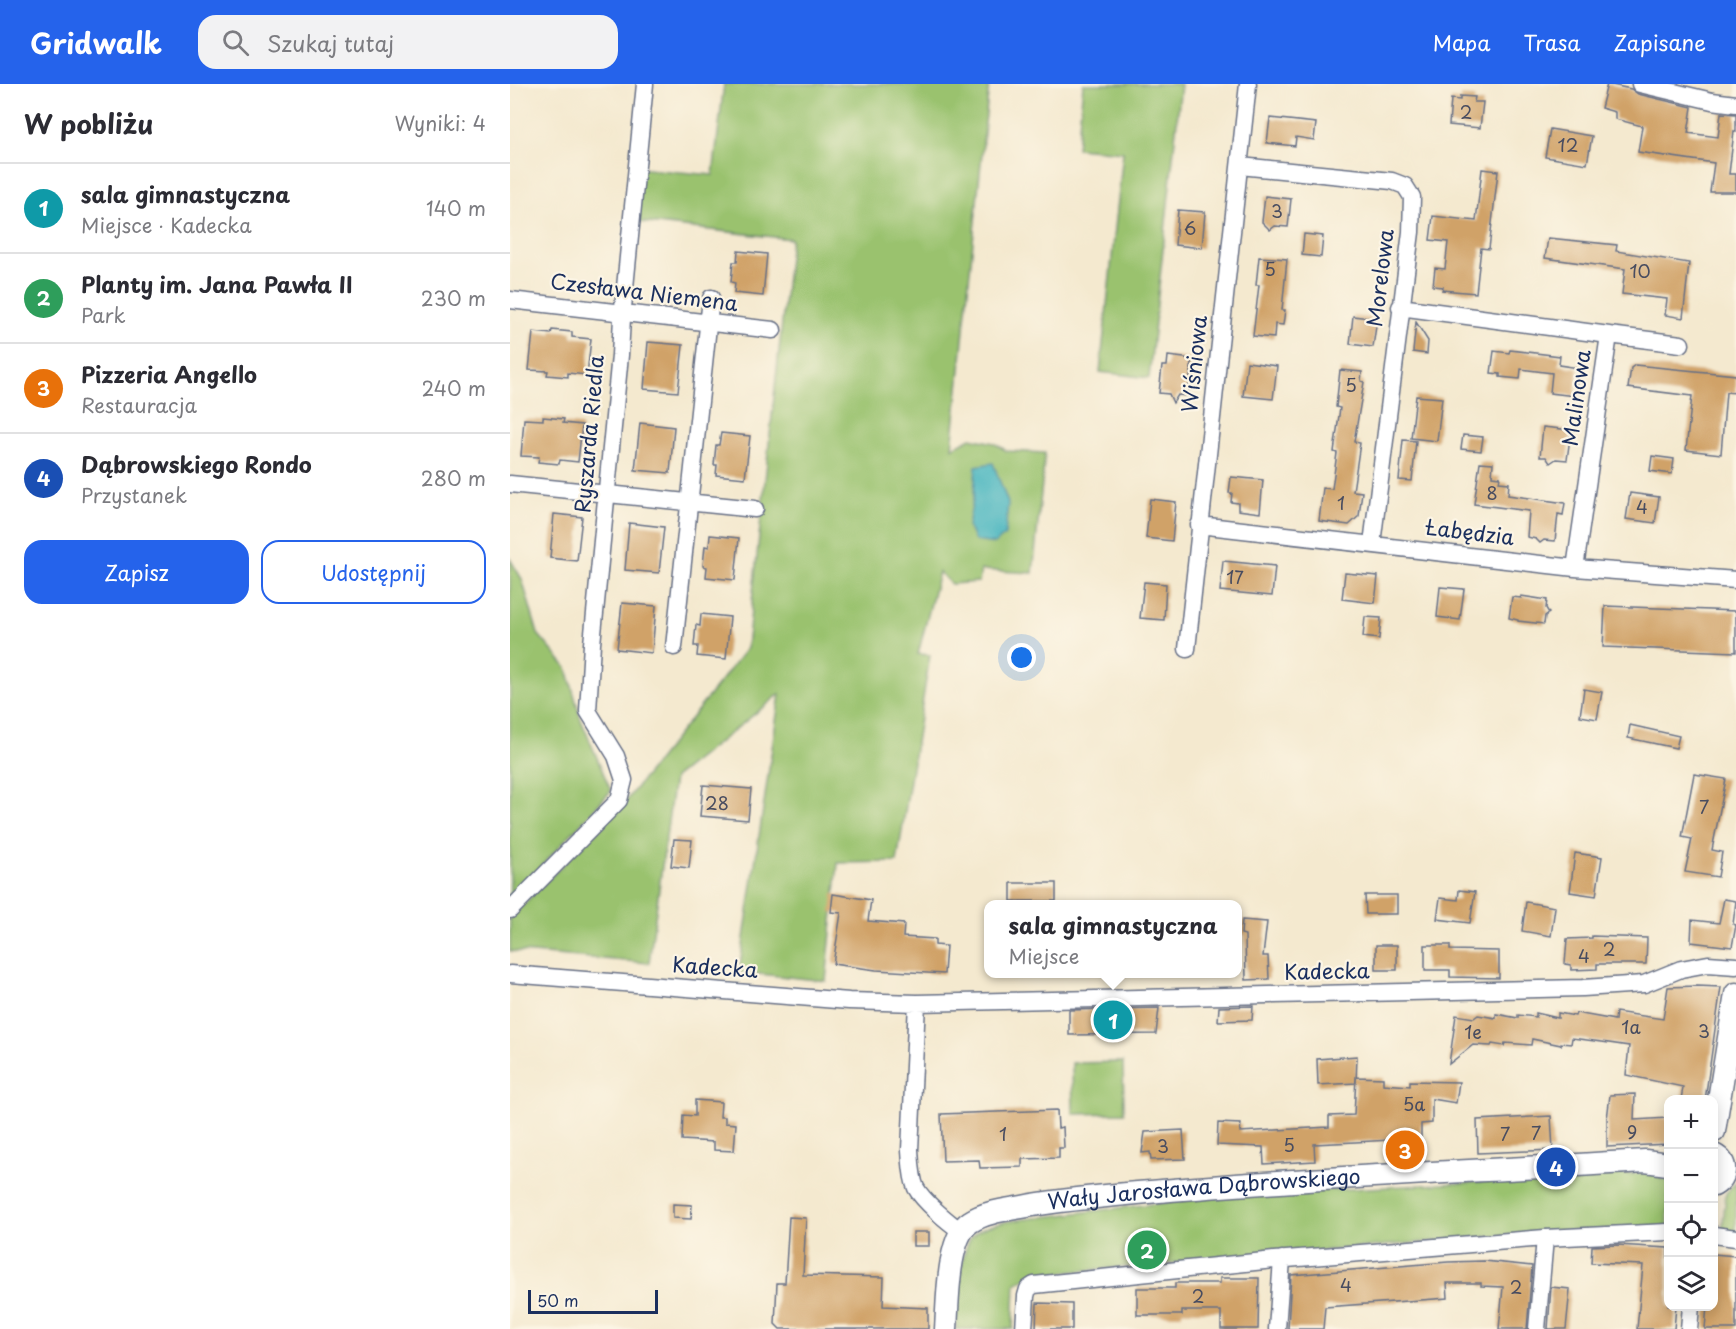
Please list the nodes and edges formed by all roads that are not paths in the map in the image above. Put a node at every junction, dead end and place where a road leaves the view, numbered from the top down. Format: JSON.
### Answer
{"nodes":[{"id":1,"x":645,"y":84,"type":"edge"},
{"id":2,"x":1248,"y":84,"type":"edge"},
{"id":3,"x":1640,"y":84,"type":"edge"},
{"id":4,"x":1736,"y":104,"type":"edge"},
{"id":5,"x":1240,"y":166,"type":"junction"},
{"id":6,"x":711,"y":298,"type":"dead end"},
{"id":7,"x":510,"y":300,"type":"edge"},
{"id":8,"x":1400,"y":306,"type":"junction"},
{"id":9,"x":622,"y":313,"type":"junction"},
{"id":10,"x":708,"y":322,"type":"junction"},
{"id":11,"x":773,"y":330,"type":"dead end"},
{"id":12,"x":1609,"y":335,"type":"junction"},
{"id":13,"x":1681,"y":344,"type":"dead end"},
{"id":14,"x":510,"y":484,"type":"edge"},
{"id":15,"x":608,"y":494,"type":"junction"},
{"id":16,"x":689,"y":503,"type":"junction"},
{"id":17,"x":755,"y":509,"type":"dead end"},
{"id":18,"x":1199,"y":525,"type":"junction"},
{"id":19,"x":1372,"y":544,"type":"junction"},
{"id":20,"x":1575,"y":568,"type":"junction"},
{"id":21,"x":1736,"y":580,"type":"edge"},
{"id":22,"x":674,"y":647,"type":"dead end"},
{"id":23,"x":1187,"y":649,"type":"dead end"},
{"id":24,"x":510,"y":910,"type":"edge"},
{"id":25,"x":1736,"y":966,"type":"edge"},
{"id":26,"x":510,"y":974,"type":"edge"},
{"id":27,"x":1736,"y":994,"type":"edge"},
{"id":28,"x":916,"y":1003,"type":"junction"},
{"id":29,"x":1718,"y":1101,"type":"edge"},
{"id":30,"x":1664,"y":1163,"type":"edge"},
{"id":31,"x":961,"y":1231,"type":"junction"},
{"id":32,"x":1664,"y":1232,"type":"edge"},
{"id":33,"x":1718,"y":1236,"type":"edge"},
{"id":34,"x":1545,"y":1238,"type":"junction"},
{"id":35,"x":1736,"y":1238,"type":"edge"},
{"id":36,"x":1282,"y":1259,"type":"junction"},
{"id":37,"x":1691,"y":1311,"type":"edge"},
{"id":38,"x":946,"y":1329,"type":"edge"},
{"id":39,"x":1024,"y":1329,"type":"edge"},
{"id":40,"x":1277,"y":1329,"type":"edge"},
{"id":41,"x":1537,"y":1329,"type":"edge"},
{"id":42,"x":1689,"y":1329,"type":"edge"}],
"edges":[{"from":1,"to":9,"type":"street","name":"Ryszarda Riedla"},
{"from":2,"to":5,"type":"street","name":"Wiśniowa"},
{"from":3,"to":4,"type":"street"},
{"from":5,"to":8,"type":"street","name":"Morelowa"},
{"from":5,"to":18,"type":"street","name":"Wiśniowa"},
{"from":6,"to":10,"type":"street"},
{"from":7,"to":9,"type":"street","name":"Czesława Niemena"},
{"from":8,"to":12,"type":"street","name":"Malinowa"},
{"from":8,"to":19,"type":"street","name":"Morelowa"},
{"from":9,"to":10,"type":"street","name":"Czesława Niemena"},
{"from":9,"to":15,"type":"street","name":"Ryszarda Riedla"},
{"from":10,"to":11,"type":"street","name":"Czesława Niemena"},
{"from":10,"to":16,"type":"street"},
{"from":12,"to":13,"type":"street"},
{"from":12,"to":20,"type":"street","name":"Malinowa"},
{"from":14,"to":15,"type":"street"},
{"from":15,"to":16,"type":"street"},
{"from":15,"to":24,"type":"street","name":"Ryszarda Riedla"},
{"from":16,"to":17,"type":"street"},
{"from":16,"to":22,"type":"street"},
{"from":18,"to":19,"type":"street","name":"Łabędzia"},
{"from":18,"to":23,"type":"street","name":"Wiśniowa"},
{"from":19,"to":20,"type":"street","name":"Łabędzia"},
{"from":20,"to":21,"type":"street","name":"Łabędzia"},
{"from":25,"to":28,"type":"street","name":"Kadecka"},
{"from":26,"to":28,"type":"street","name":"Kadecka"},
{"from":27,"to":29,"type":"street"},
{"from":28,"to":31,"type":"street"},
{"from":30,"to":31,"type":"street","name":"Wały Jarosława Dąbrowskiego"},
{"from":31,"to":38,"type":"street"},
{"from":32,"to":34,"type":"street"},
{"from":33,"to":35,"type":"street"},
{"from":34,"to":36,"type":"street"},
{"from":34,"to":41,"type":"street"},
{"from":36,"to":39,"type":"street"},
{"from":36,"to":40,"type":"street"},
{"from":37,"to":42,"type":"street"}]}
